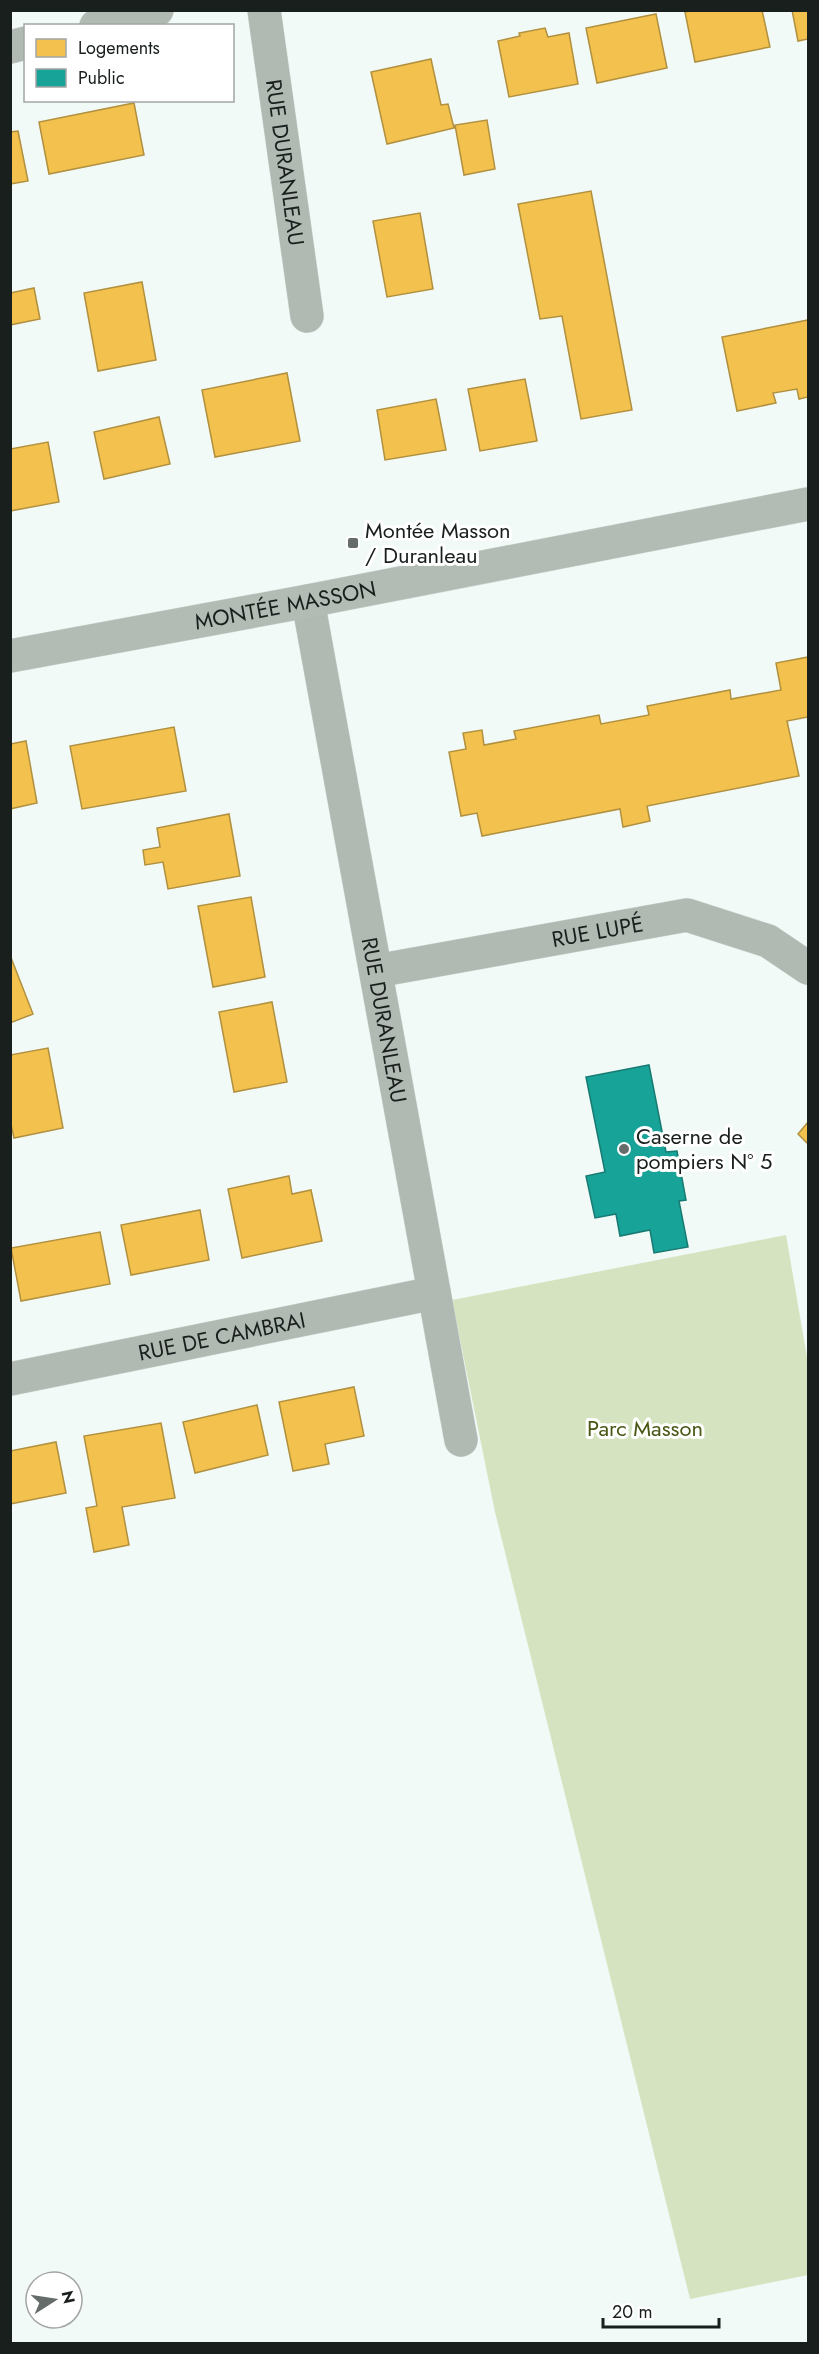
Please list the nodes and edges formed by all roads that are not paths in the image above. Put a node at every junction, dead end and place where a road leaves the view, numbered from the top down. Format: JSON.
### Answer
{"nodes":[{"id":1,"x":157,"y":10,"type":"edge"},
{"id":2,"x":264,"y":10,"type":"edge"},
{"id":3,"x":104,"y":24,"type":"edge"},
{"id":4,"x":307,"y":316,"type":"dead end"},
{"id":5,"x":808,"y":504,"type":"edge"},
{"id":6,"x":308,"y":601,"type":"junction"},
{"id":7,"x":10,"y":656,"type":"edge"},
{"id":8,"x":808,"y":968,"type":"edge"},
{"id":9,"x":376,"y":971,"type":"junction"},
{"id":10,"x":434,"y":1293,"type":"junction"},
{"id":11,"x":10,"y":1379,"type":"edge"},
{"id":12,"x":461,"y":1440,"type":"dead end"}],
"edges":[{"from":1,"to":3,"type":"street"},
{"from":2,"to":4,"type":"street","name":"RUE DURANLEAU"},
{"from":5,"to":6,"type":"main road","name":"MONTÉE MASSON"},
{"from":6,"to":7,"type":"main road","name":"MONTÉE MASSON"},
{"from":6,"to":9,"type":"street","name":"RUE DURANLEAU"},
{"from":8,"to":9,"type":"street","name":"RUE LUPÉ"},
{"from":9,"to":10,"type":"street","name":"RUE DURANLEAU"},
{"from":10,"to":11,"type":"street","name":"RUE DE CAMBRAI"},
{"from":10,"to":12,"type":"street","name":"RUE DURANLEAU"}]}
